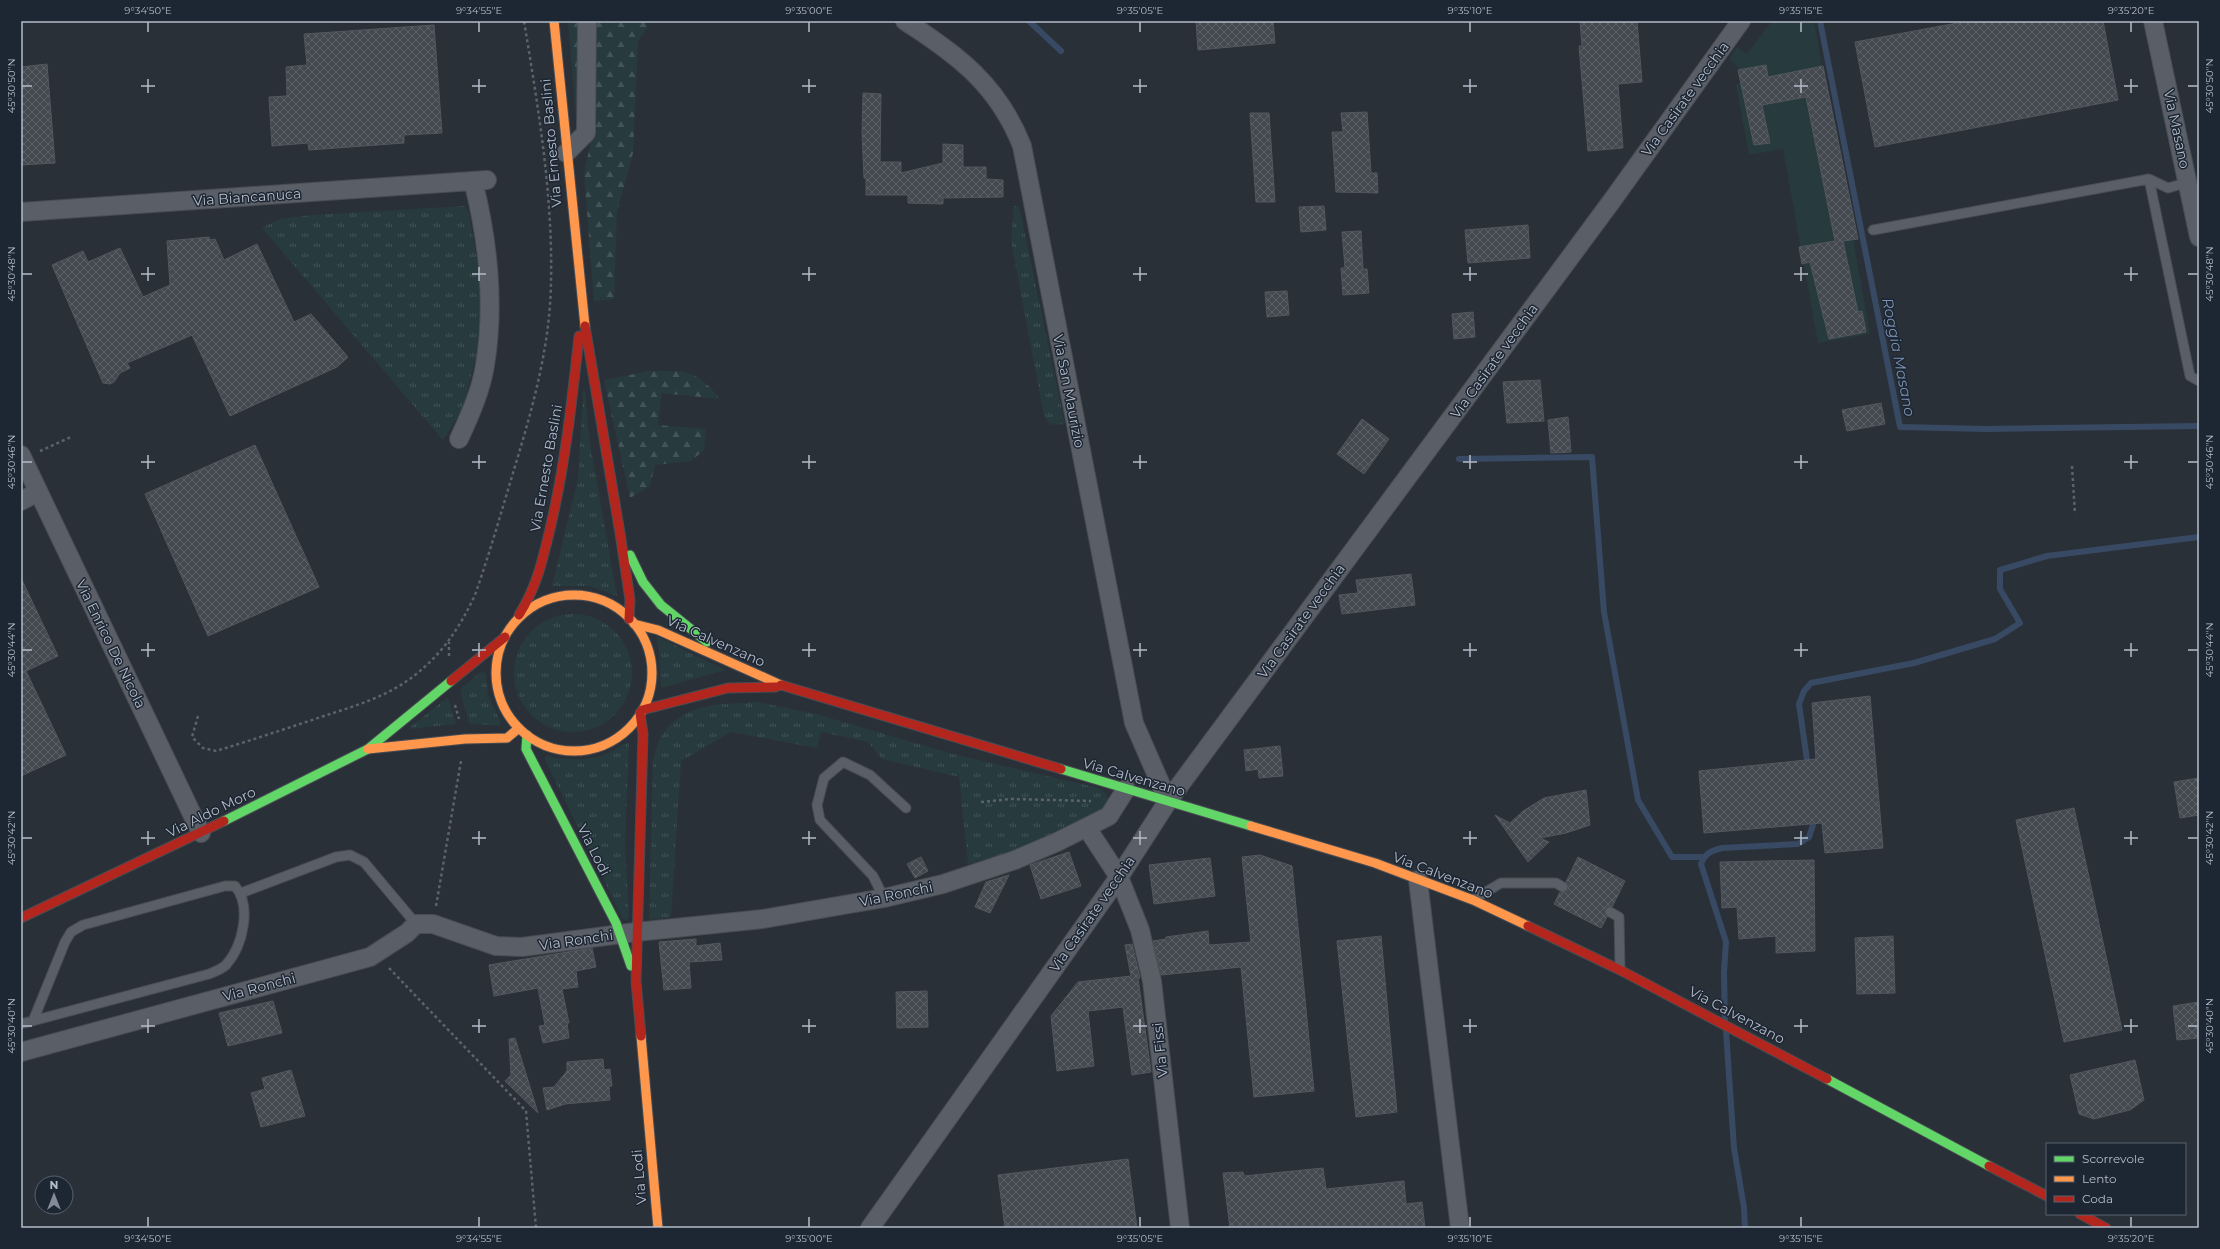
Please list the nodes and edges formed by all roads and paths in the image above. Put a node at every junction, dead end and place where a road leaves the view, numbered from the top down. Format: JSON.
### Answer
{"nodes":[{"id":1,"x":554,"y":21,"type":"edge"},
{"id":2,"x":587,"y":21,"type":"edge"},
{"id":3,"x":905,"y":21,"type":"edge"},
{"id":4,"x":1741,"y":21,"type":"edge"},
{"id":5,"x":2153,"y":21,"type":"edge"},
{"id":6,"x":566,"y":153,"type":"junction"},
{"id":7,"x":2149,"y":179,"type":"junction"},
{"id":8,"x":2189,"y":182,"type":"junction"},
{"id":9,"x":21,"y":212,"type":"edge"},
{"id":10,"x":1873,"y":230,"type":"dead end"},
{"id":11,"x":2199,"y":237,"type":"edge"},
{"id":12,"x":582,"y":309,"type":"junction"},
{"id":13,"x":2199,"y":381,"type":"edge"},
{"id":14,"x":72,"y":437,"type":"dead end"},
{"id":15,"x":459,"y":439,"type":"dead end"},
{"id":16,"x":22,"y":457,"type":"edge"},
{"id":17,"x":2072,"y":466,"type":"dead end"},
{"id":18,"x":38,"y":492,"type":"junction"},
{"id":19,"x":21,"y":501,"type":"edge"},
{"id":20,"x":2075,"y":514,"type":"dead end"},
{"id":21,"x":620,"y":533,"type":"junction"},
{"id":22,"x":632,"y":621,"type":"junction"},
{"id":23,"x":512,"y":625,"type":"junction"},
{"id":24,"x":505,"y":637,"type":"junction"},
{"id":25,"x":449,"y":642,"type":"dead end"},
{"id":26,"x":745,"y":670,"type":"junction"},
{"id":27,"x":448,"y":682,"type":"junction"},
{"id":28,"x":786,"y":687,"type":"junction"},
{"id":29,"x":641,"y":711,"type":"junction"},
{"id":30,"x":519,"y":728,"type":"junction"},
{"id":31,"x":526,"y":735,"type":"junction"},
{"id":32,"x":465,"y":739,"type":"junction"},
{"id":33,"x":368,"y":749,"type":"junction"},
{"id":34,"x":1121,"y":796,"type":"junction"},
{"id":35,"x":1168,"y":801,"type":"junction"},
{"id":36,"x":981,"y":802,"type":"dead end"},
{"id":37,"x":906,"y":808,"type":"dead end"},
{"id":38,"x":1087,"y":828,"type":"junction"},
{"id":39,"x":201,"y":833,"type":"junction"},
{"id":40,"x":1119,"y":877,"type":"junction"},
{"id":41,"x":1418,"y":880,"type":"junction"},
{"id":42,"x":1563,"y":887,"type":"dead end"},
{"id":43,"x":241,"y":893,"type":"junction"},
{"id":44,"x":884,"y":898,"type":"junction"},
{"id":45,"x":1472,"y":900,"type":"junction"},
{"id":46,"x":1610,"y":912,"type":"dead end"},
{"id":47,"x":21,"y":918,"type":"edge"},
{"id":48,"x":424,"y":924,"type":"junction"},
{"id":49,"x":628,"y":933,"type":"junction"},
{"id":50,"x":386,"y":963,"type":"dead end"},
{"id":51,"x":1620,"y":970,"type":"junction"},
{"id":52,"x":636,"y":981,"type":"junction"},
{"id":53,"x":33,"y":1021,"type":"junction"},
{"id":54,"x":21,"y":1024,"type":"edge"},
{"id":55,"x":21,"y":1052,"type":"edge"},
{"id":56,"x":2046,"y":1195,"type":"edge"},
{"id":57,"x":2082,"y":1215,"type":"edge"},
{"id":58,"x":536,"y":1228,"type":"edge"},
{"id":59,"x":658,"y":1228,"type":"edge"},
{"id":60,"x":870,"y":1228,"type":"edge"},
{"id":61,"x":1180,"y":1228,"type":"edge"},
{"id":62,"x":1460,"y":1228,"type":"edge"},
{"id":63,"x":2106,"y":1228,"type":"edge"}],
"edges":[{"from":1,"to":6,"type":"main road","name":"Via Ernesto Baslini"},
{"from":2,"to":6,"type":"street"},
{"from":3,"to":35,"type":"street","name":"Via San Maurizio"},
{"from":4,"to":35,"type":"street","name":"Via Casirate vecchia"},
{"from":5,"to":8,"type":"street","name":"Via Masano"},
{"from":6,"to":12,"type":"main road","name":"Via Ernesto Baslini"},
{"from":7,"to":8,"type":"lane"},
{"from":7,"to":10,"type":"lane"},
{"from":7,"to":13,"type":"lane"},
{"from":8,"to":11,"type":"street","name":"Via Masano"},
{"from":9,"to":15,"type":"street","name":"Via Biancanuca"},
{"from":12,"to":21,"type":"main road","name":"Via Ernesto Baslini"},
{"from":12,"to":23,"type":"main road","name":"Via Ernesto Baslini"},
{"from":14,"to":16,"type":"path"},
{"from":16,"to":18,"type":"street","name":"Via Enrico De Nicola"},
{"from":17,"to":20,"type":"path"},
{"from":18,"to":19,"type":"street"},
{"from":18,"to":39,"type":"street","name":"Via Enrico De Nicola"},
{"from":21,"to":22,"type":"main road","name":"Via Ernesto Baslini"},
{"from":21,"to":26,"type":"main road"},
{"from":22,"to":23,"type":"main road"},
{"from":22,"to":26,"type":"main road","name":"Via Calvenzano"},
{"from":22,"to":29,"type":"main road"},
{"from":23,"to":24,"type":"main road","name":"Via Ernesto Baslini"},
{"from":24,"to":27,"type":"main road","name":"Via Aldo Moro"},
{"from":24,"to":30,"type":"main road"},
{"from":25,"to":27,"type":"path"},
{"from":26,"to":28,"type":"main road","name":"Via Calvenzano"},
{"from":27,"to":32,"type":"path"},
{"from":27,"to":33,"type":"main road","name":"Via Aldo Moro"},
{"from":28,"to":29,"type":"main road","name":"Via Calvenzano"},
{"from":28,"to":34,"type":"main road","name":"Via Calvenzano"},
{"from":29,"to":31,"type":"main road"},
{"from":29,"to":49,"type":"main road","name":"Via Lodi"},
{"from":30,"to":31,"type":"main road"},
{"from":30,"to":32,"type":"main road","name":"Via Aldo Moro"},
{"from":31,"to":49,"type":"main road","name":"Via Lodi"},
{"from":32,"to":33,"type":"main road","name":"Via Aldo Moro"},
{"from":32,"to":48,"type":"path"},
{"from":33,"to":39,"type":"main road","name":"Via Aldo Moro"},
{"from":34,"to":35,"type":"main road","name":"Via Calvenzano"},
{"from":34,"to":36,"type":"path"},
{"from":34,"to":38,"type":"street","name":"Via Ronchi"},
{"from":35,"to":40,"type":"street","name":"Via Casirate vecchia"},
{"from":35,"to":41,"type":"main road","name":"Via Calvenzano"},
{"from":37,"to":44,"type":"lane"},
{"from":38,"to":40,"type":"street","name":"Via Fissi"},
{"from":38,"to":44,"type":"street","name":"Via Ronchi"},
{"from":39,"to":47,"type":"main road","name":"Via Aldo Moro"},
{"from":40,"to":60,"type":"street","name":"Via Casirate vecchia"},
{"from":40,"to":61,"type":"street","name":"Via Fissi"},
{"from":41,"to":45,"type":"main road","name":"Via Calvenzano"},
{"from":41,"to":62,"type":"street"},
{"from":42,"to":45,"type":"lane"},
{"from":43,"to":48,"type":"lane"},
{"from":43,"to":53,"type":"lane"},
{"from":43,"to":53,"type":"lane"},
{"from":44,"to":49,"type":"street","name":"Via Ronchi"},
{"from":45,"to":51,"type":"main road","name":"Via Calvenzano"},
{"from":46,"to":51,"type":"lane"},
{"from":48,"to":49,"type":"street","name":"Via Ronchi"},
{"from":48,"to":55,"type":"street","name":"Via Ronchi"},
{"from":49,"to":52,"type":"main road","name":"Via Lodi"},
{"from":49,"to":52,"type":"main road","name":"Via Lodi"},
{"from":50,"to":58,"type":"path"},
{"from":51,"to":56,"type":"main road","name":"Via Calvenzano"},
{"from":52,"to":59,"type":"main road","name":"Via Lodi"},
{"from":53,"to":54,"type":"lane"},
{"from":57,"to":63,"type":"main road"}]}
